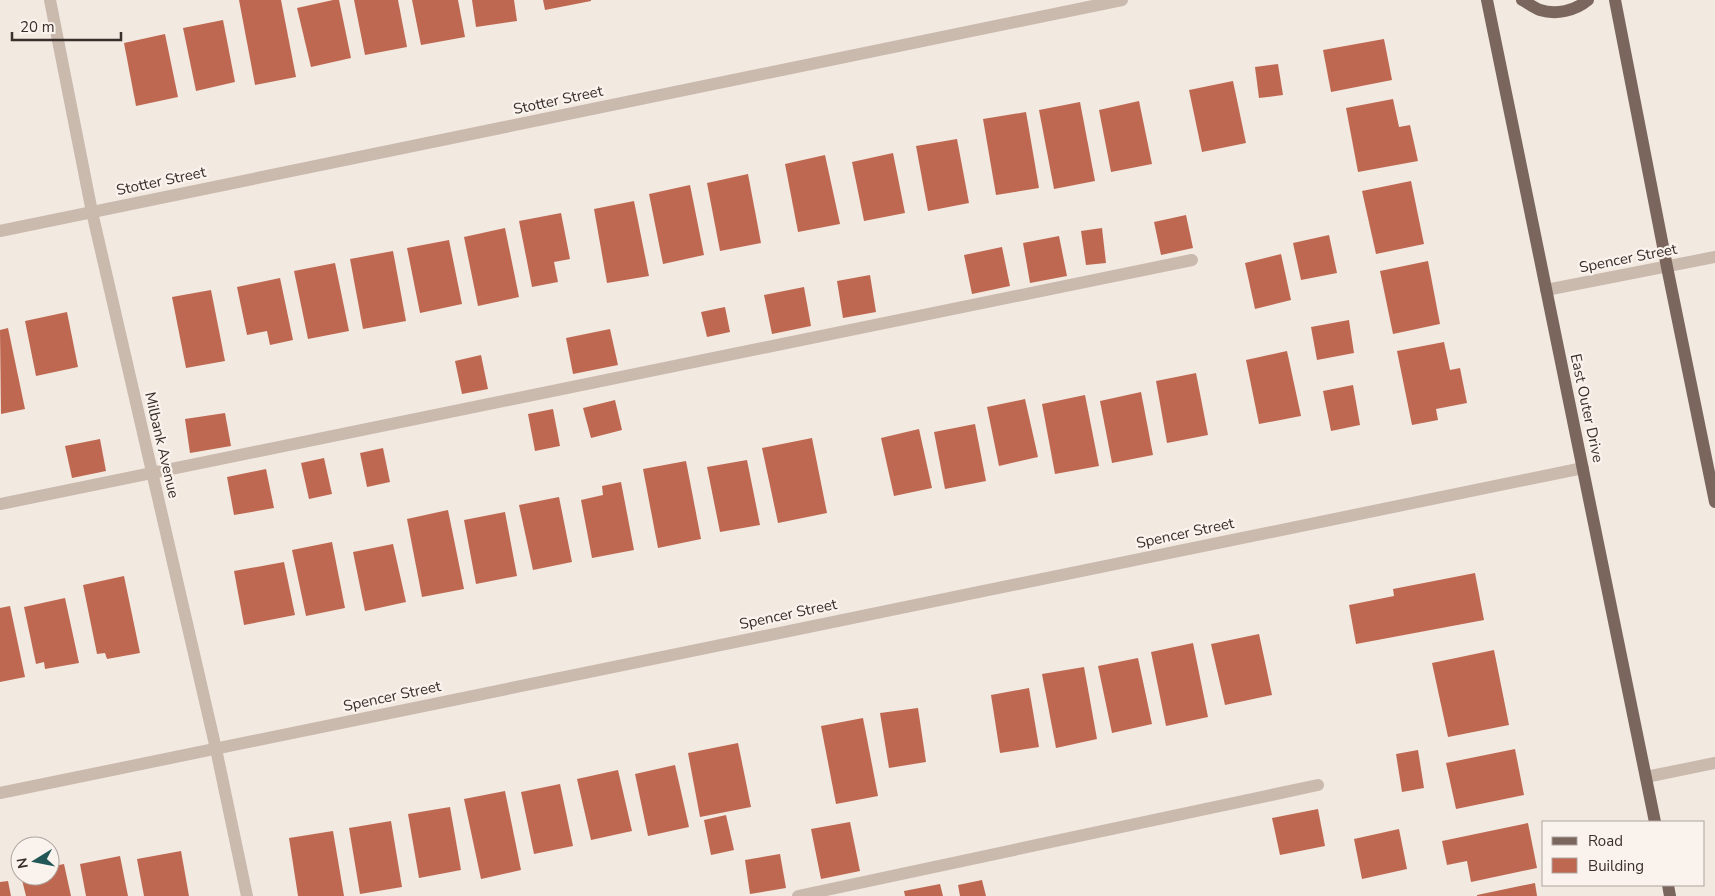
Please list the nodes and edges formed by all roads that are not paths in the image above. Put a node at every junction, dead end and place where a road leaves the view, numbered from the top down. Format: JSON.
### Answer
{"nodes":[{"id":1,"x":50,"y":0,"type":"edge"},
{"id":2,"x":1122,"y":0,"type":"edge"},
{"id":3,"x":1487,"y":0,"type":"edge"},
{"id":4,"x":1522,"y":0,"type":"edge"},
{"id":5,"x":1588,"y":0,"type":"edge"},
{"id":6,"x":1615,"y":0,"type":"edge"},
{"id":7,"x":1083,"y":4,"type":"edge"},
{"id":8,"x":92,"y":212,"type":"junction"},
{"id":9,"x":0,"y":232,"type":"edge"},
{"id":10,"x":1715,"y":257,"type":"edge"},
{"id":11,"x":1192,"y":260,"type":"dead end"},
{"id":12,"x":1666,"y":267,"type":"junction"},
{"id":13,"x":1546,"y":290,"type":"junction"},
{"id":14,"x":1583,"y":468,"type":"junction"},
{"id":15,"x":152,"y":473,"type":"junction"},
{"id":16,"x":1715,"y":502,"type":"edge"},
{"id":17,"x":0,"y":504,"type":"edge"},
{"id":18,"x":216,"y":748,"type":"junction"},
{"id":19,"x":1715,"y":763,"type":"edge"},
{"id":20,"x":1646,"y":777,"type":"junction"},
{"id":21,"x":1318,"y":785,"type":"dead end"},
{"id":22,"x":0,"y":793,"type":"edge"},
{"id":23,"x":1655,"y":821,"type":"edge"},
{"id":24,"x":247,"y":896,"type":"edge"},
{"id":25,"x":798,"y":896,"type":"edge"}],
"edges":[{"from":1,"to":8,"type":"street","name":"Milbank Avenue"},
{"from":2,"to":7,"type":"street","name":"Stotter Street"},
{"from":3,"to":13,"type":"main road","name":"East Outer Drive"},
{"from":4,"to":5,"type":"main road"},
{"from":6,"to":12,"type":"main road"},
{"from":7,"to":8,"type":"street","name":"Stotter Street"},
{"from":8,"to":9,"type":"street","name":"Stotter Street"},
{"from":8,"to":15,"type":"street","name":"Milbank Avenue"},
{"from":10,"to":12,"type":"street","name":"Spencer Street"},
{"from":11,"to":15,"type":"street"},
{"from":12,"to":13,"type":"street","name":"Spencer Street"},
{"from":12,"to":16,"type":"main road"},
{"from":13,"to":14,"type":"main road","name":"East Outer Drive"},
{"from":14,"to":18,"type":"street","name":"Spencer Street"},
{"from":14,"to":20,"type":"main road","name":"East Outer Drive"},
{"from":15,"to":17,"type":"street"},
{"from":15,"to":18,"type":"street","name":"Milbank Avenue"},
{"from":18,"to":22,"type":"street","name":"Spencer Street"},
{"from":18,"to":24,"type":"street","name":"Milbank Avenue"},
{"from":19,"to":20,"type":"street"},
{"from":20,"to":23,"type":"main road","name":"East Outer Drive"},
{"from":21,"to":25,"type":"street"}]}
